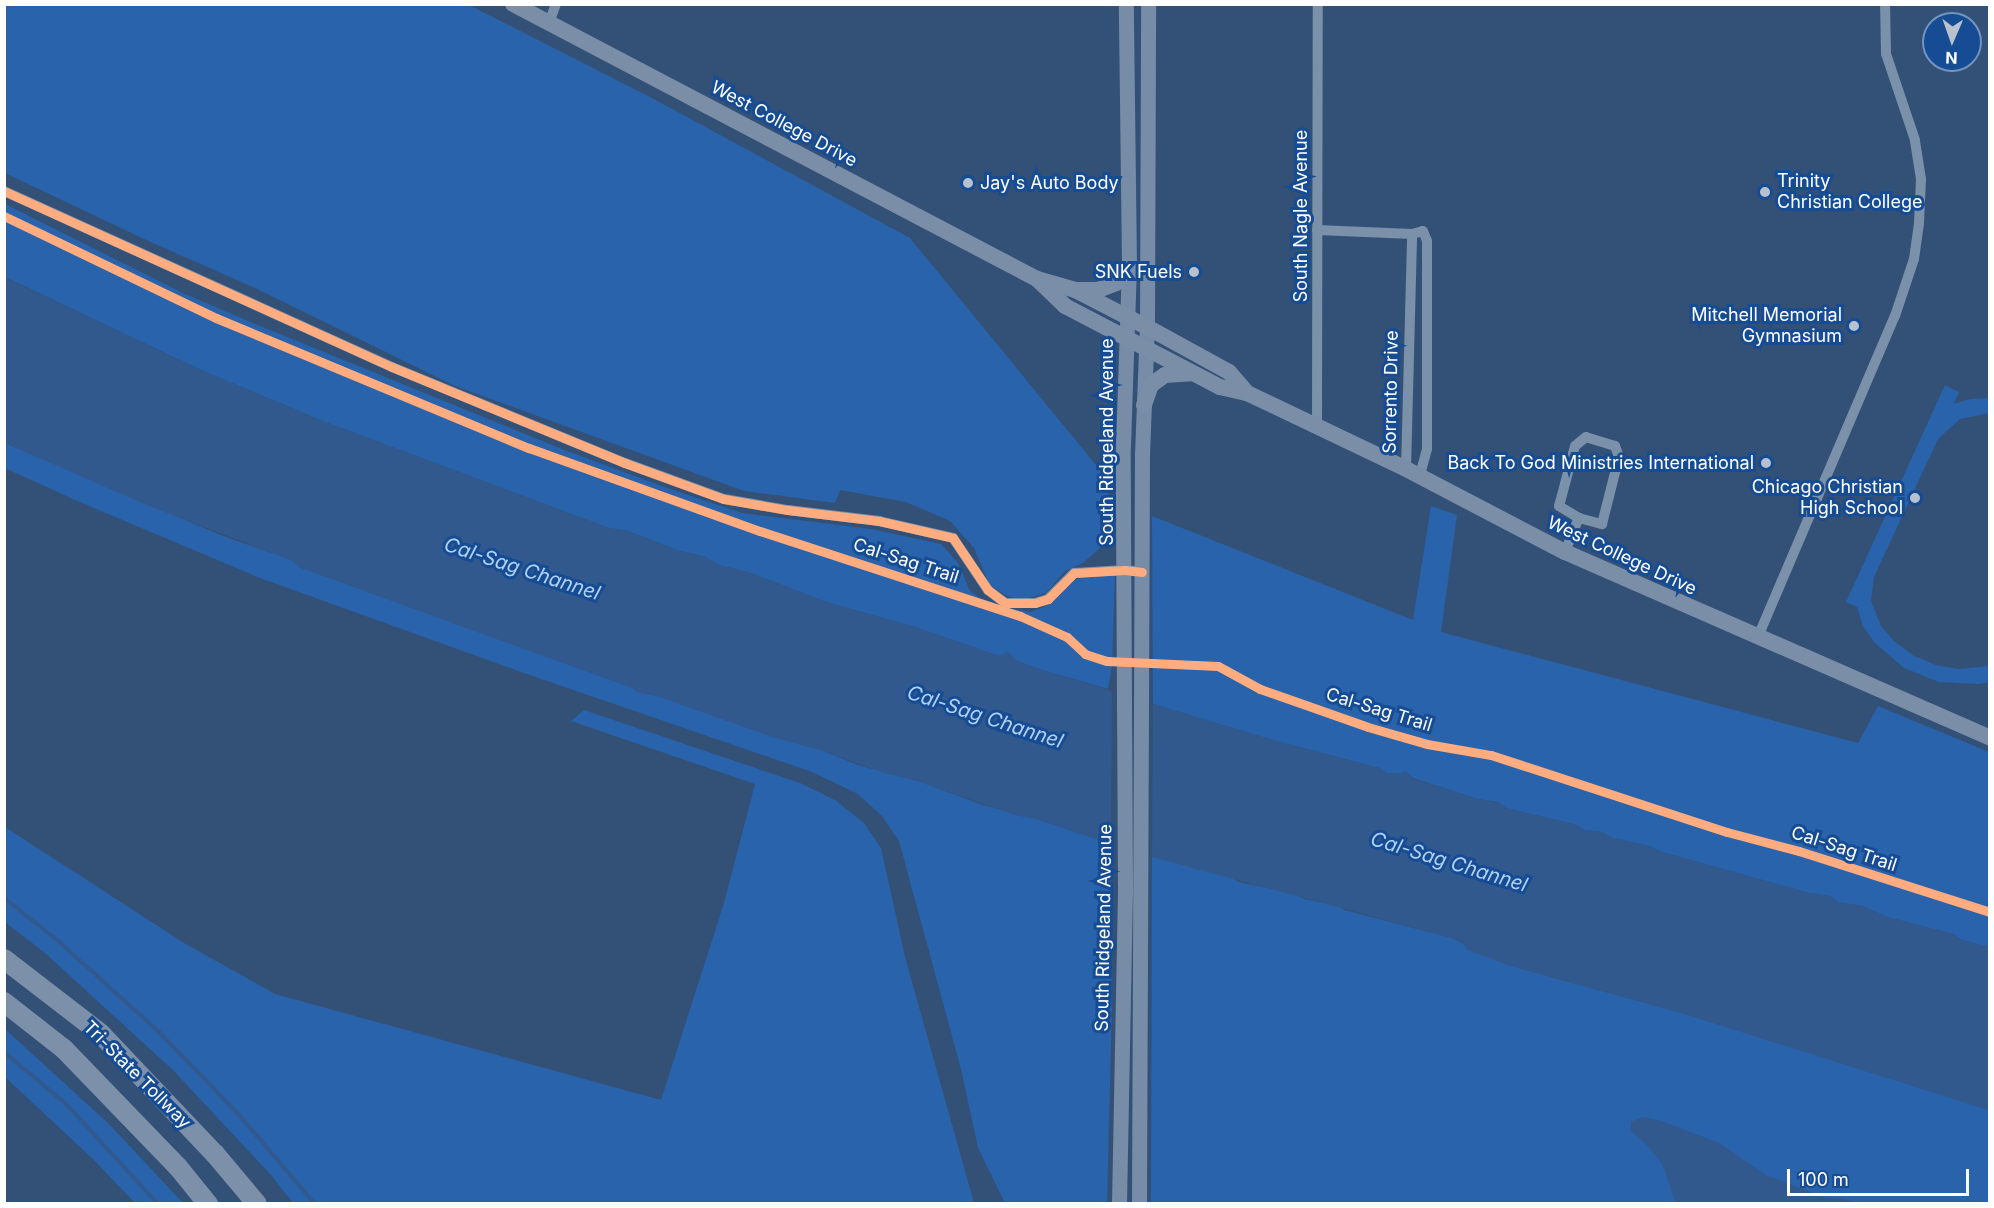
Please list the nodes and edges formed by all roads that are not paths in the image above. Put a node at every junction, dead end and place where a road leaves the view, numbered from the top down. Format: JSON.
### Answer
{"nodes":[{"id":1,"x":555,"y":4,"type":"edge"},
{"id":2,"x":1126,"y":4,"type":"edge"},
{"id":3,"x":1148,"y":4,"type":"edge"},
{"id":4,"x":1318,"y":4,"type":"edge"},
{"id":5,"x":1885,"y":4,"type":"edge"},
{"id":6,"x":521,"y":6,"type":"edge"},
{"id":7,"x":549,"y":23,"type":"junction"},
{"id":8,"x":4,"y":191,"type":"edge"},
{"id":9,"x":1317,"y":230,"type":"junction"},
{"id":10,"x":1412,"y":234,"type":"junction"},
{"id":11,"x":1129,"y":265,"type":"junction"},
{"id":12,"x":1036,"y":279,"type":"junction"},
{"id":13,"x":1075,"y":290,"type":"junction"},
{"id":14,"x":1410,"y":316,"type":"junction"},
{"id":15,"x":1427,"y":316,"type":"junction"},
{"id":16,"x":1128,"y":318,"type":"junction"},
{"id":17,"x":1147,"y":327,"type":"junction"},
{"id":18,"x":1126,"y":340,"type":"junction"},
{"id":19,"x":1145,"y":348,"type":"junction"},
{"id":20,"x":1191,"y":373,"type":"junction"},
{"id":21,"x":1247,"y":393,"type":"junction"},
{"id":22,"x":1144,"y":405,"type":"junction"},
{"id":23,"x":1317,"y":427,"type":"junction"},
{"id":24,"x":1413,"y":472,"type":"junction"},
{"id":25,"x":1579,"y":518,"type":"junction"},
{"id":26,"x":1565,"y":552,"type":"junction"},
{"id":27,"x":1125,"y":570,"type":"junction"},
{"id":28,"x":1142,"y":572,"type":"junction"},
{"id":29,"x":1757,"y":639,"type":"junction"},
{"id":30,"x":1989,"y":738,"type":"edge"},
{"id":31,"x":4,"y":959,"type":"edge"},
{"id":32,"x":4,"y":1002,"type":"edge"},
{"id":33,"x":208,"y":1203,"type":"edge"},
{"id":34,"x":257,"y":1203,"type":"edge"},
{"id":35,"x":1119,"y":1203,"type":"edge"},
{"id":36,"x":1139,"y":1203,"type":"edge"}],
"edges":[{"from":1,"to":7,"type":"street"},
{"from":2,"to":11,"type":"main road","name":"South Ridgeland Avenue"},
{"from":3,"to":17,"type":"main road","name":"South Ridgeland Avenue"},
{"from":4,"to":9,"type":"street","name":"South Nagle Avenue"},
{"from":5,"to":29,"type":"street"},
{"from":6,"to":7,"type":"main road","name":"West College Drive"},
{"from":7,"to":12,"type":"main road","name":"West College Drive"},
{"from":8,"to":27,"type":"street"},
{"from":9,"to":10,"type":"street"},
{"from":9,"to":23,"type":"street","name":"South Nagle Avenue"},
{"from":10,"to":14,"type":"street","name":"Sorrento Drive"},
{"from":10,"to":15,"type":"street","name":"Sorrento Drive"},
{"from":11,"to":13,"type":"main road"},
{"from":11,"to":16,"type":"main road","name":"South Ridgeland Avenue"},
{"from":12,"to":13,"type":"main road","name":"West College Drive"},
{"from":12,"to":18,"type":"main road","name":"West College Drive"},
{"from":13,"to":16,"type":"main road","name":"West College Drive"},
{"from":14,"to":15,"type":"street","name":"Sorrento Drive"},
{"from":14,"to":24,"type":"street","name":"Sorrento Drive"},
{"from":15,"to":24,"type":"street","name":"Sorrento Drive"},
{"from":16,"to":17,"type":"main road","name":"West College Drive"},
{"from":16,"to":18,"type":"main road","name":"South Ridgeland Avenue"},
{"from":17,"to":19,"type":"main road","name":"South Ridgeland Avenue"},
{"from":17,"to":21,"type":"main road","name":"West College Drive"},
{"from":18,"to":19,"type":"main road","name":"West College Drive"},
{"from":18,"to":27,"type":"main road","name":"South Ridgeland Avenue"},
{"from":19,"to":20,"type":"main road","name":"West College Drive"},
{"from":19,"to":22,"type":"main road","name":"South Ridgeland Avenue"},
{"from":20,"to":21,"type":"main road","name":"West College Drive"},
{"from":20,"to":22,"type":"main road"},
{"from":21,"to":23,"type":"main road","name":"West College Drive"},
{"from":22,"to":28,"type":"main road","name":"South Ridgeland Avenue"},
{"from":23,"to":24,"type":"main road","name":"West College Drive"},
{"from":24,"to":26,"type":"main road","name":"West College Drive"},
{"from":25,"to":25,"type":"street"},
{"from":25,"to":26,"type":"street"},
{"from":26,"to":29,"type":"main road","name":"West College Drive"},
{"from":27,"to":28,"type":"street"},
{"from":27,"to":35,"type":"main road","name":"South Ridgeland Avenue"},
{"from":28,"to":36,"type":"main road","name":"South Ridgeland Avenue"},
{"from":29,"to":30,"type":"main road","name":"West College Drive"},
{"from":31,"to":34,"type":"highway","name":"Tri-State Tollway"},
{"from":32,"to":33,"type":"highway","name":"Tri-State Tollway"}]}
